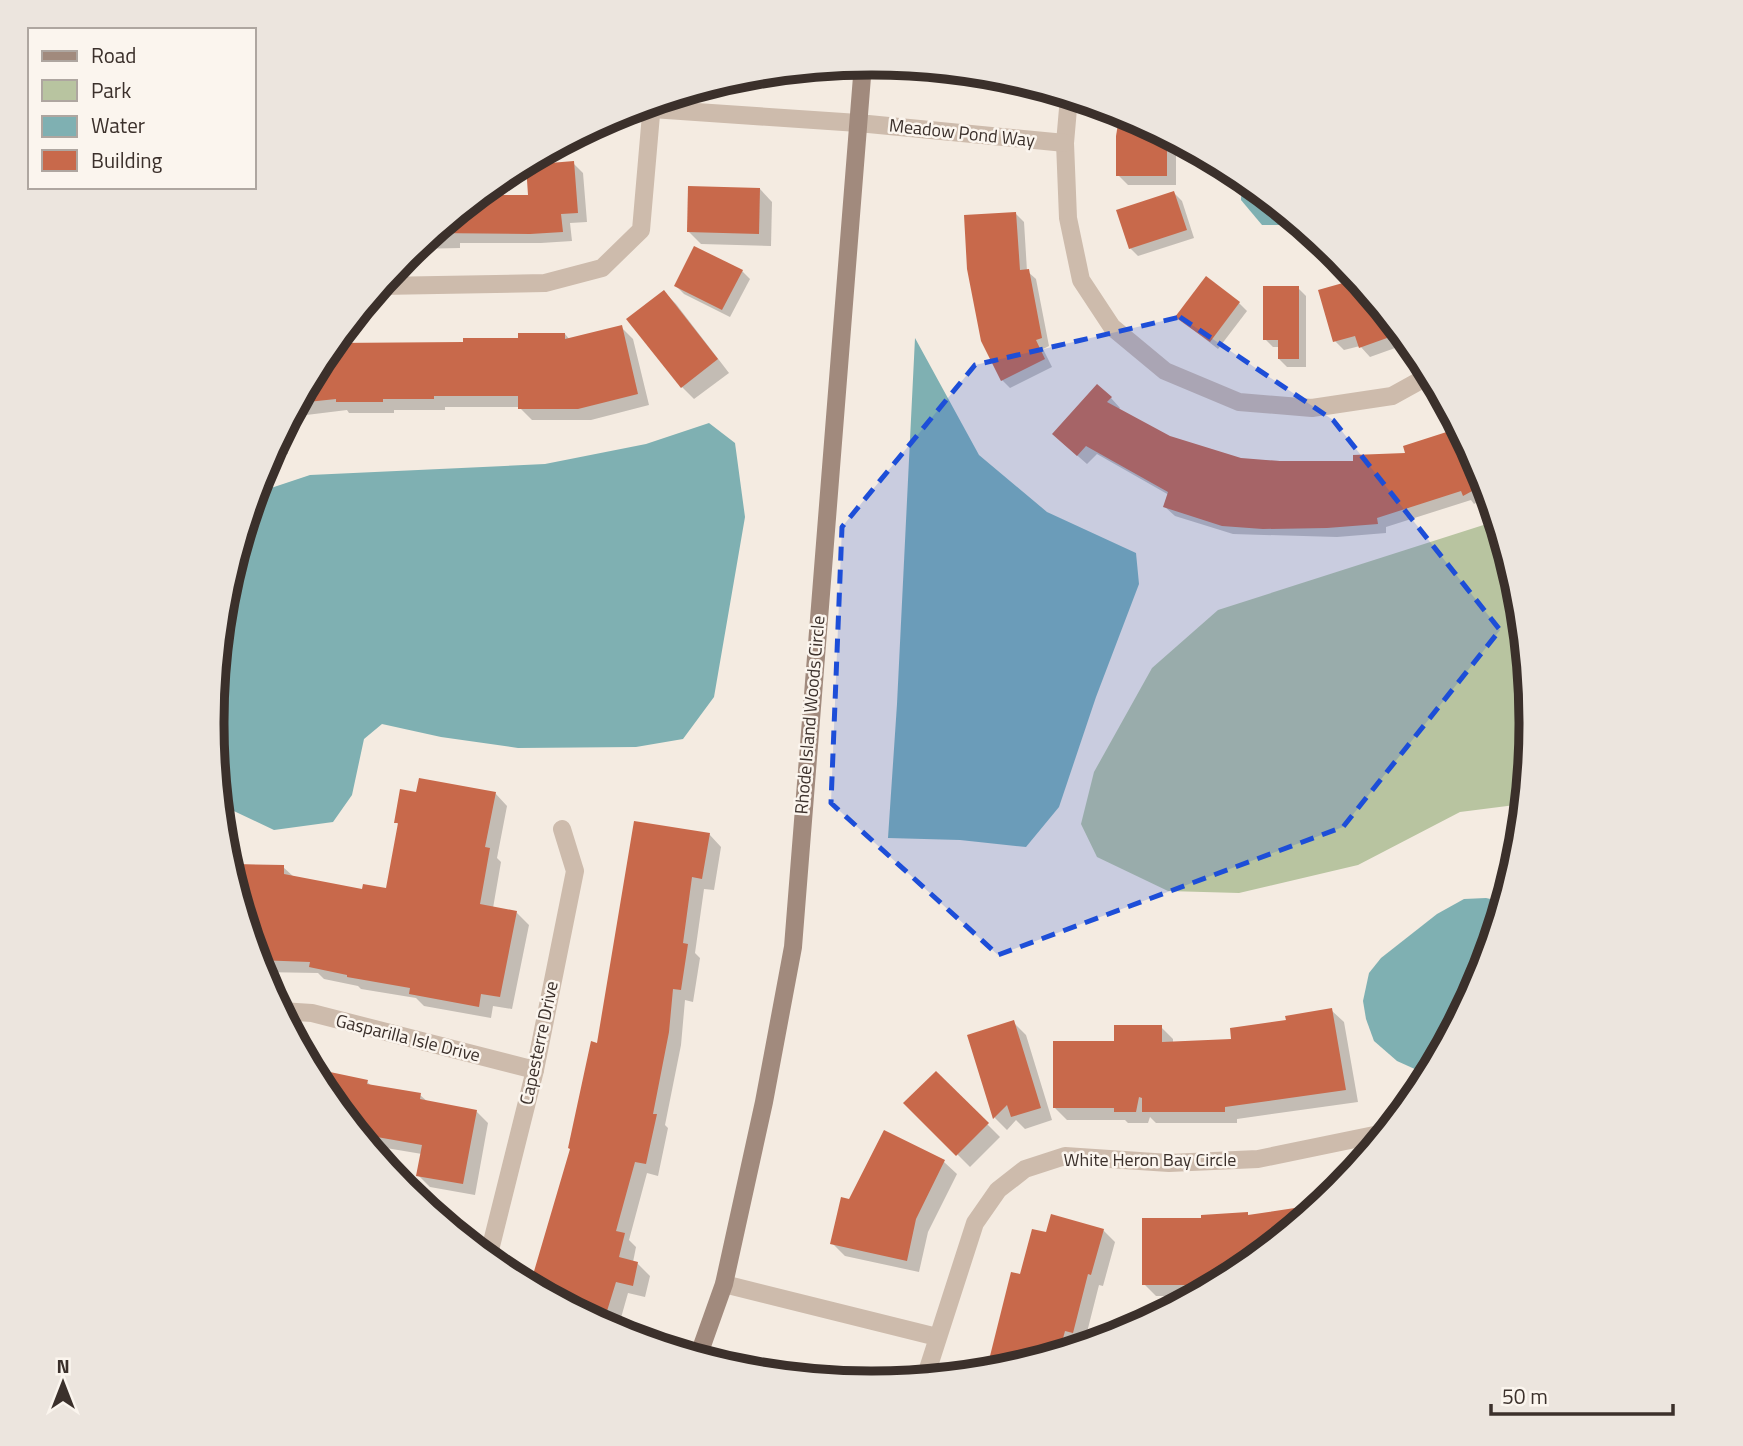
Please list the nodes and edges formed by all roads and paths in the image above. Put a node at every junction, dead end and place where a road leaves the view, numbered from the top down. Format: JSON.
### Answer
{"nodes":[{"id":1,"x":862,"y":75,"type":"edge"},
{"id":2,"x":1068,"y":106,"type":"edge"},
{"id":3,"x":671,"y":108,"type":"edge"},
{"id":4,"x":651,"y":115,"type":"edge"},
{"id":5,"x":858,"y":123,"type":"junction"},
{"id":6,"x":1065,"y":144,"type":"junction"},
{"id":7,"x":394,"y":286,"type":"edge"},
{"id":8,"x":1421,"y":380,"type":"edge"},
{"id":9,"x":562,"y":829,"type":"dead end"},
{"id":10,"x":292,"y":1012,"type":"edge"},
{"id":11,"x":535,"y":1070,"type":"junction"},
{"id":12,"x":1370,"y":1136,"type":"edge"},
{"id":13,"x":491,"y":1247,"type":"edge"},
{"id":14,"x":724,"y":1284,"type":"junction"},
{"id":15,"x":937,"y":1337,"type":"junction"},
{"id":16,"x":701,"y":1348,"type":"edge"},
{"id":17,"x":928,"y":1368,"type":"edge"}],
"edges":[{"from":1,"to":5,"type":"street","name":"Rhode Island Woods Circle"},
{"from":2,"to":6,"type":"street"},
{"from":3,"to":5,"type":"street","name":"Meadow Pond Way"},
{"from":4,"to":7,"type":"street"},
{"from":5,"to":6,"type":"street","name":"Meadow Pond Way"},
{"from":5,"to":14,"type":"street","name":"Rhode Island Woods Circle"},
{"from":6,"to":8,"type":"street"},
{"from":9,"to":11,"type":"street","name":"Capesterre Drive"},
{"from":10,"to":11,"type":"street","name":"Gasparilla Isle Drive"},
{"from":11,"to":13,"type":"street","name":"Capesterre Drive"},
{"from":12,"to":15,"type":"street","name":"White Heron Bay Circle"},
{"from":14,"to":15,"type":"street"},
{"from":14,"to":16,"type":"street","name":"Rhode Island Woods Circle"},
{"from":15,"to":17,"type":"street","name":"White Heron Bay Circle"}]}
